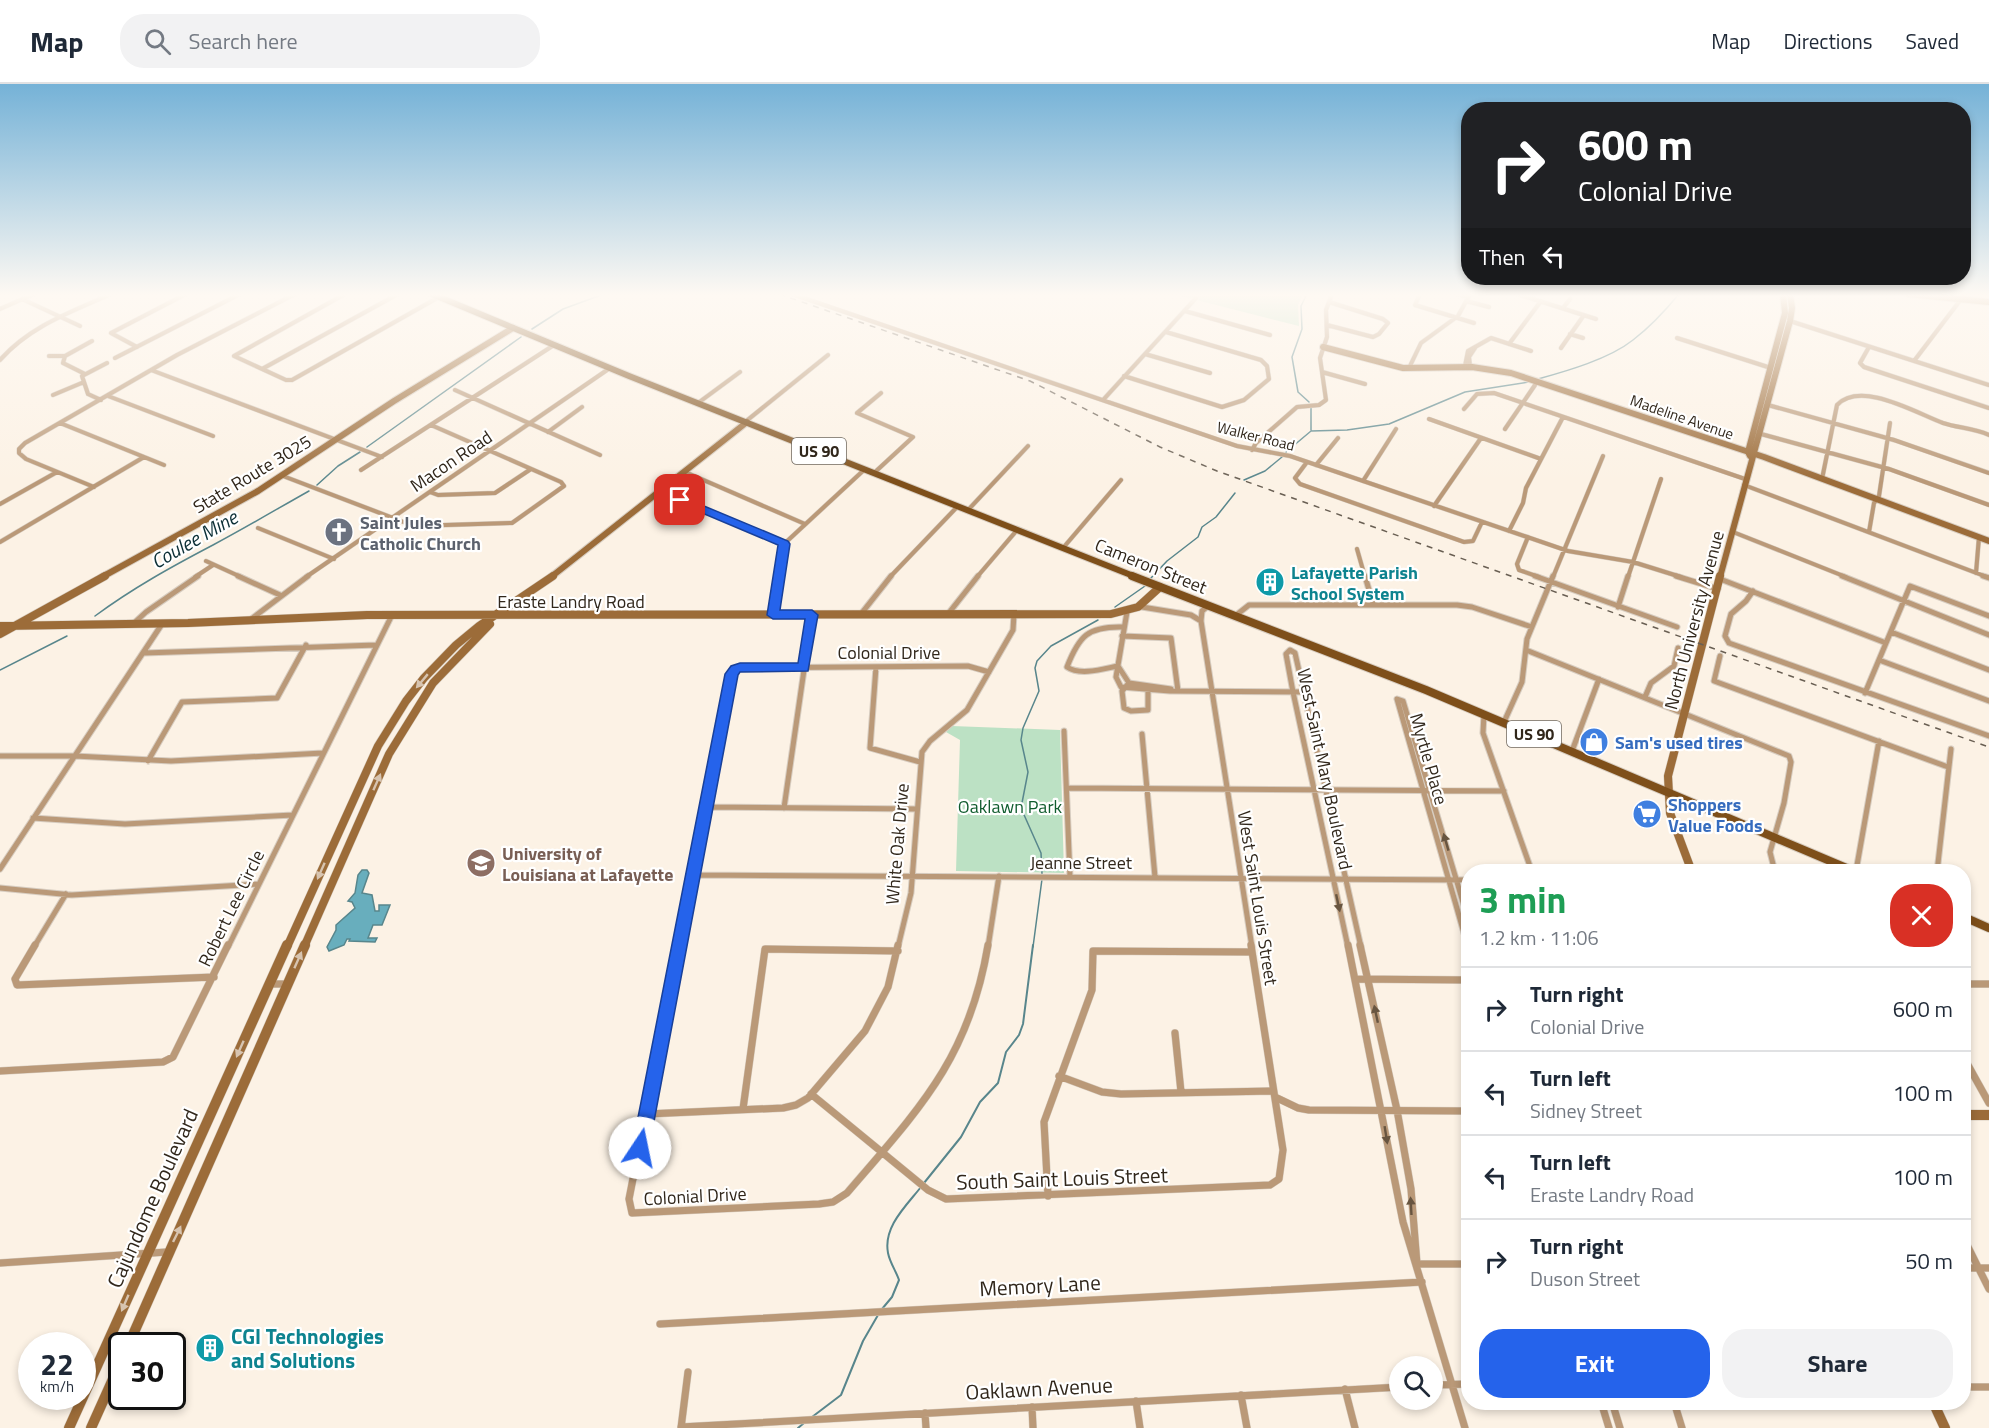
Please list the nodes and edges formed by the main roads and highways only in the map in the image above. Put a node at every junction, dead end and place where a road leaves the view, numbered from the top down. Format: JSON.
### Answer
{"nodes":[{"id":1,"x":583,"y":357,"type":"edge"},
{"id":2,"x":1838,"y":864,"type":"edge"},
{"id":3,"x":1971,"y":920,"type":"edge"},
{"id":4,"x":1989,"y":928,"type":"edge"}],
"edges":[{"from":1,"to":2,"type":"main road","name":"Cameron Street","number":"US 90"},
{"from":3,"to":4,"type":"main road"}]}
